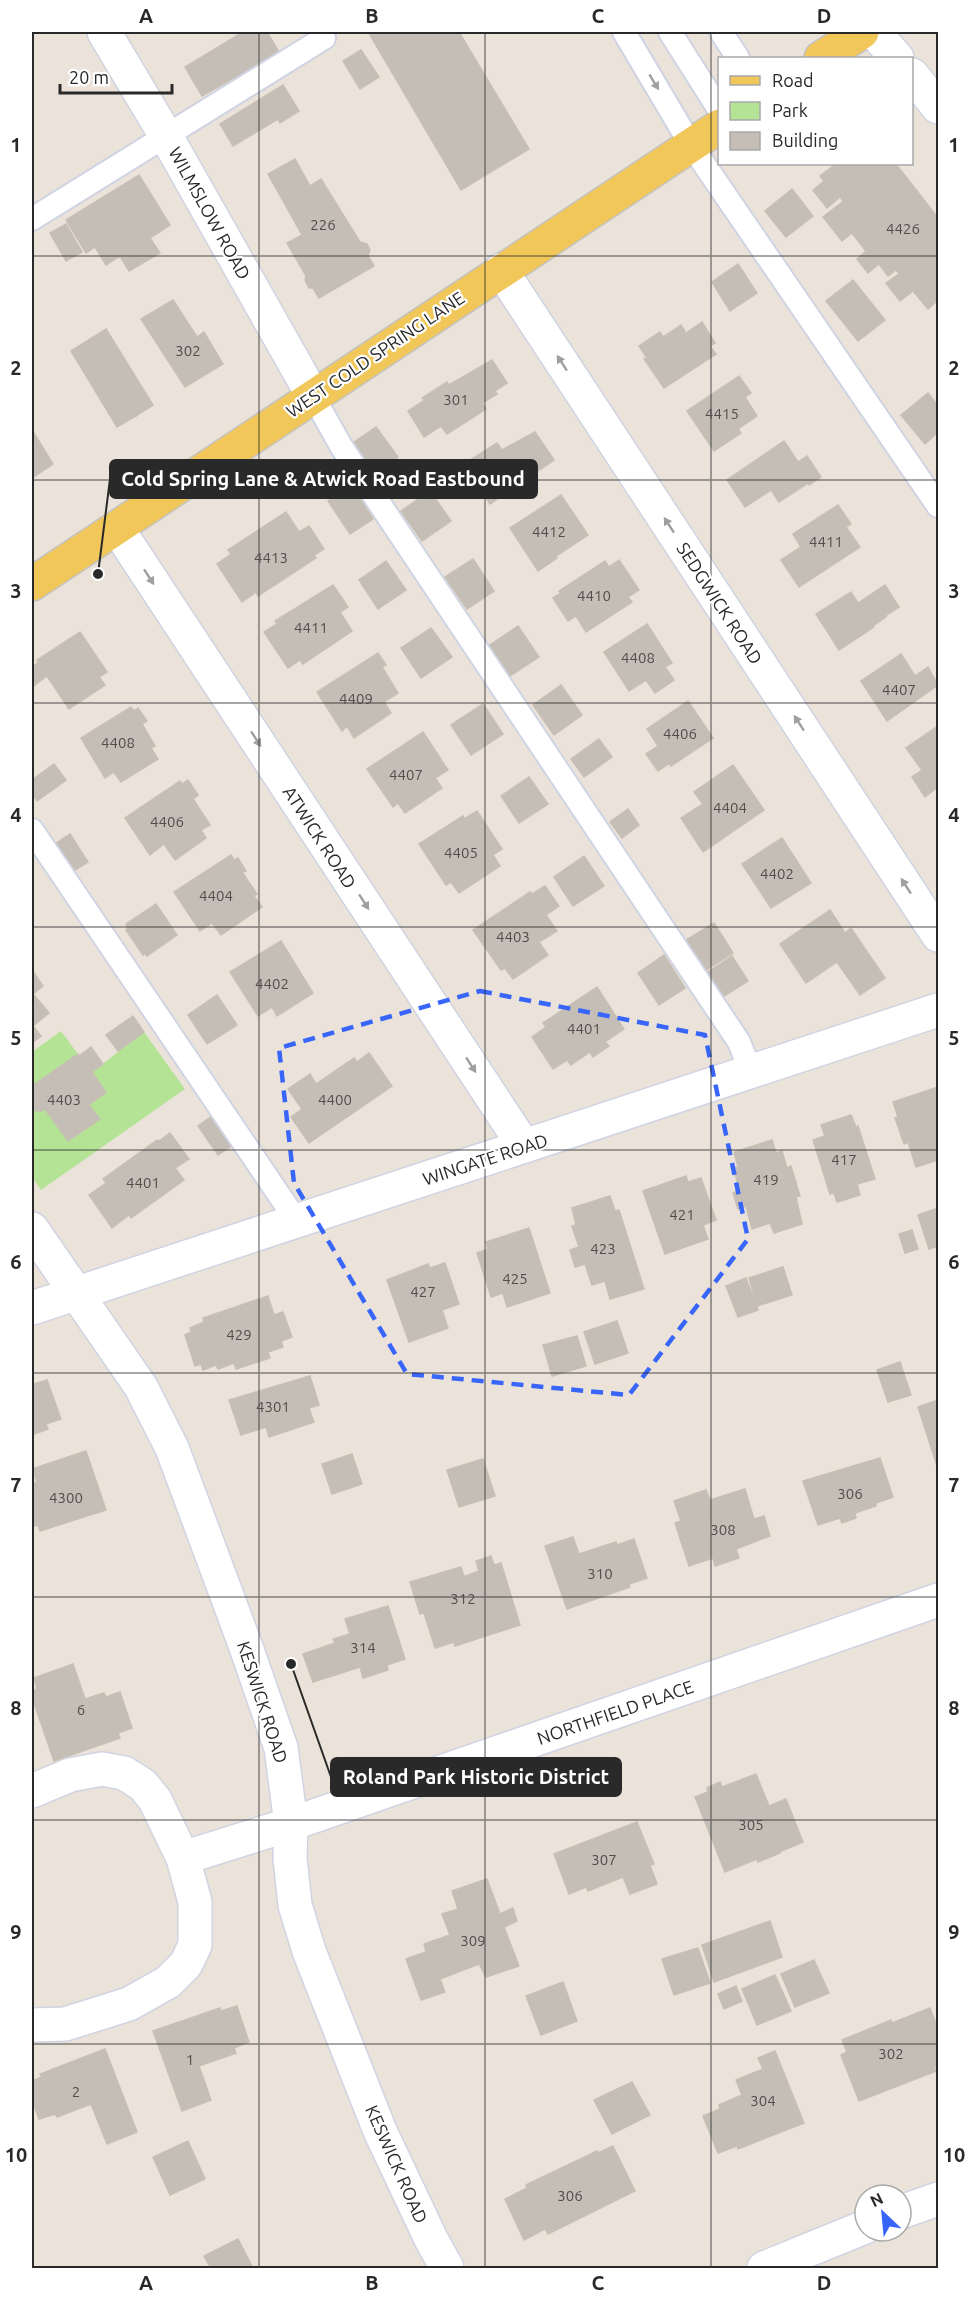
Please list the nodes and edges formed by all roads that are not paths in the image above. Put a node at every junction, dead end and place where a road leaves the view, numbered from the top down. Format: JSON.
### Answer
{"nodes":[{"id":1,"x":104,"y":32,"type":"edge"},
{"id":2,"x":624,"y":32,"type":"edge"},
{"id":3,"x":670,"y":32,"type":"edge"},
{"id":4,"x":721,"y":32,"type":"edge"},
{"id":5,"x":862,"y":32,"type":"edge"},
{"id":6,"x":874,"y":32,"type":"edge"},
{"id":7,"x":324,"y":38,"type":"dead end"},
{"id":8,"x":737,"y":57,"type":"edge"},
{"id":9,"x":823,"y":57,"type":"edge"},
{"id":10,"x":896,"y":57,"type":"edge"},
{"id":11,"x":913,"y":76,"type":"edge"},
{"id":12,"x":939,"y":107,"type":"edge"},
{"id":13,"x":718,"y":108,"type":"edge"},
{"id":14,"x":718,"y":127,"type":"edge"},
{"id":15,"x":166,"y":136,"type":"junction"},
{"id":16,"x":691,"y":145,"type":"junction"},
{"id":17,"x":32,"y":219,"type":"edge"},
{"id":18,"x":501,"y":270,"type":"junction"},
{"id":19,"x":313,"y":396,"type":"junction"},
{"id":20,"x":939,"y":506,"type":"edge"},
{"id":21,"x":117,"y":528,"type":"junction"},
{"id":22,"x":32,"y":584,"type":"edge"},
{"id":23,"x":32,"y":830,"type":"edge"},
{"id":24,"x":939,"y":935,"type":"edge"},
{"id":25,"x":939,"y":1010,"type":"edge"},
{"id":26,"x":751,"y":1072,"type":"junction"},
{"id":27,"x":524,"y":1146,"type":"junction"},
{"id":28,"x":296,"y":1220,"type":"junction"},
{"id":29,"x":32,"y":1229,"type":"edge"},
{"id":30,"x":77,"y":1292,"type":"junction"},
{"id":31,"x":32,"y":1308,"type":"edge"},
{"id":32,"x":939,"y":1600,"type":"edge"},
{"id":33,"x":32,"y":1791,"type":"edge"},
{"id":34,"x":291,"y":1824,"type":"junction"},
{"id":35,"x":183,"y":1858,"type":"junction"},
{"id":36,"x":32,"y":2025,"type":"edge"},
{"id":37,"x":939,"y":2199,"type":"edge"},
{"id":38,"x":913,"y":2208,"type":"edge"},
{"id":39,"x":853,"y":2232,"type":"edge"},
{"id":40,"x":447,"y":2268,"type":"edge"},
{"id":41,"x":764,"y":2268,"type":"edge"}],
"edges":[{"from":1,"to":15,"type":"street","name":"WILMSLOW ROAD"},
{"from":2,"to":16,"type":"lane","one_way":true},
{"from":3,"to":13,"type":"lane"},
{"from":4,"to":8,"type":"lane"},
{"from":5,"to":9,"type":"main road"},
{"from":6,"to":10,"type":"street"},
{"from":7,"to":15,"type":"lane"},
{"from":11,"to":12,"type":"street"},
{"from":14,"to":16,"type":"main road","name":"WEST COLD SPRING LANE"},
{"from":15,"to":17,"type":"lane"},
{"from":15,"to":19,"type":"street","name":"WILMSLOW ROAD"},
{"from":16,"to":18,"type":"main road","name":"WEST COLD SPRING LANE"},
{"from":16,"to":20,"type":"lane"},
{"from":18,"to":19,"type":"main road","name":"WEST COLD SPRING LANE"},
{"from":24,"to":18,"type":"street","name":"SEDGWICK ROAD","one_way":true},
{"from":19,"to":21,"type":"main road","name":"WEST COLD SPRING LANE"},
{"from":19,"to":26,"type":"lane"},
{"from":21,"to":22,"type":"main road","name":"WEST COLD SPRING LANE"},
{"from":21,"to":27,"type":"street","name":"ATWICK ROAD","one_way":true},
{"from":23,"to":28,"type":"lane"},
{"from":25,"to":26,"type":"street","name":"WINGATE ROAD"},
{"from":26,"to":27,"type":"street","name":"WINGATE ROAD"},
{"from":27,"to":28,"type":"street","name":"WINGATE ROAD"},
{"from":28,"to":30,"type":"street","name":"WINGATE ROAD"},
{"from":29,"to":30,"type":"street","name":"KESWICK ROAD"},
{"from":30,"to":31,"type":"street","name":"WINGATE ROAD"},
{"from":30,"to":34,"type":"street","name":"KESWICK ROAD"},
{"from":32,"to":34,"type":"street","name":"NORTHFIELD PLACE"},
{"from":33,"to":35,"type":"street"},
{"from":34,"to":35,"type":"street","name":"NORTHFIELD PLACE"},
{"from":34,"to":40,"type":"street","name":"KESWICK ROAD"},
{"from":35,"to":36,"type":"street"},
{"from":37,"to":38,"type":"street"},
{"from":39,"to":41,"type":"street"}]}
